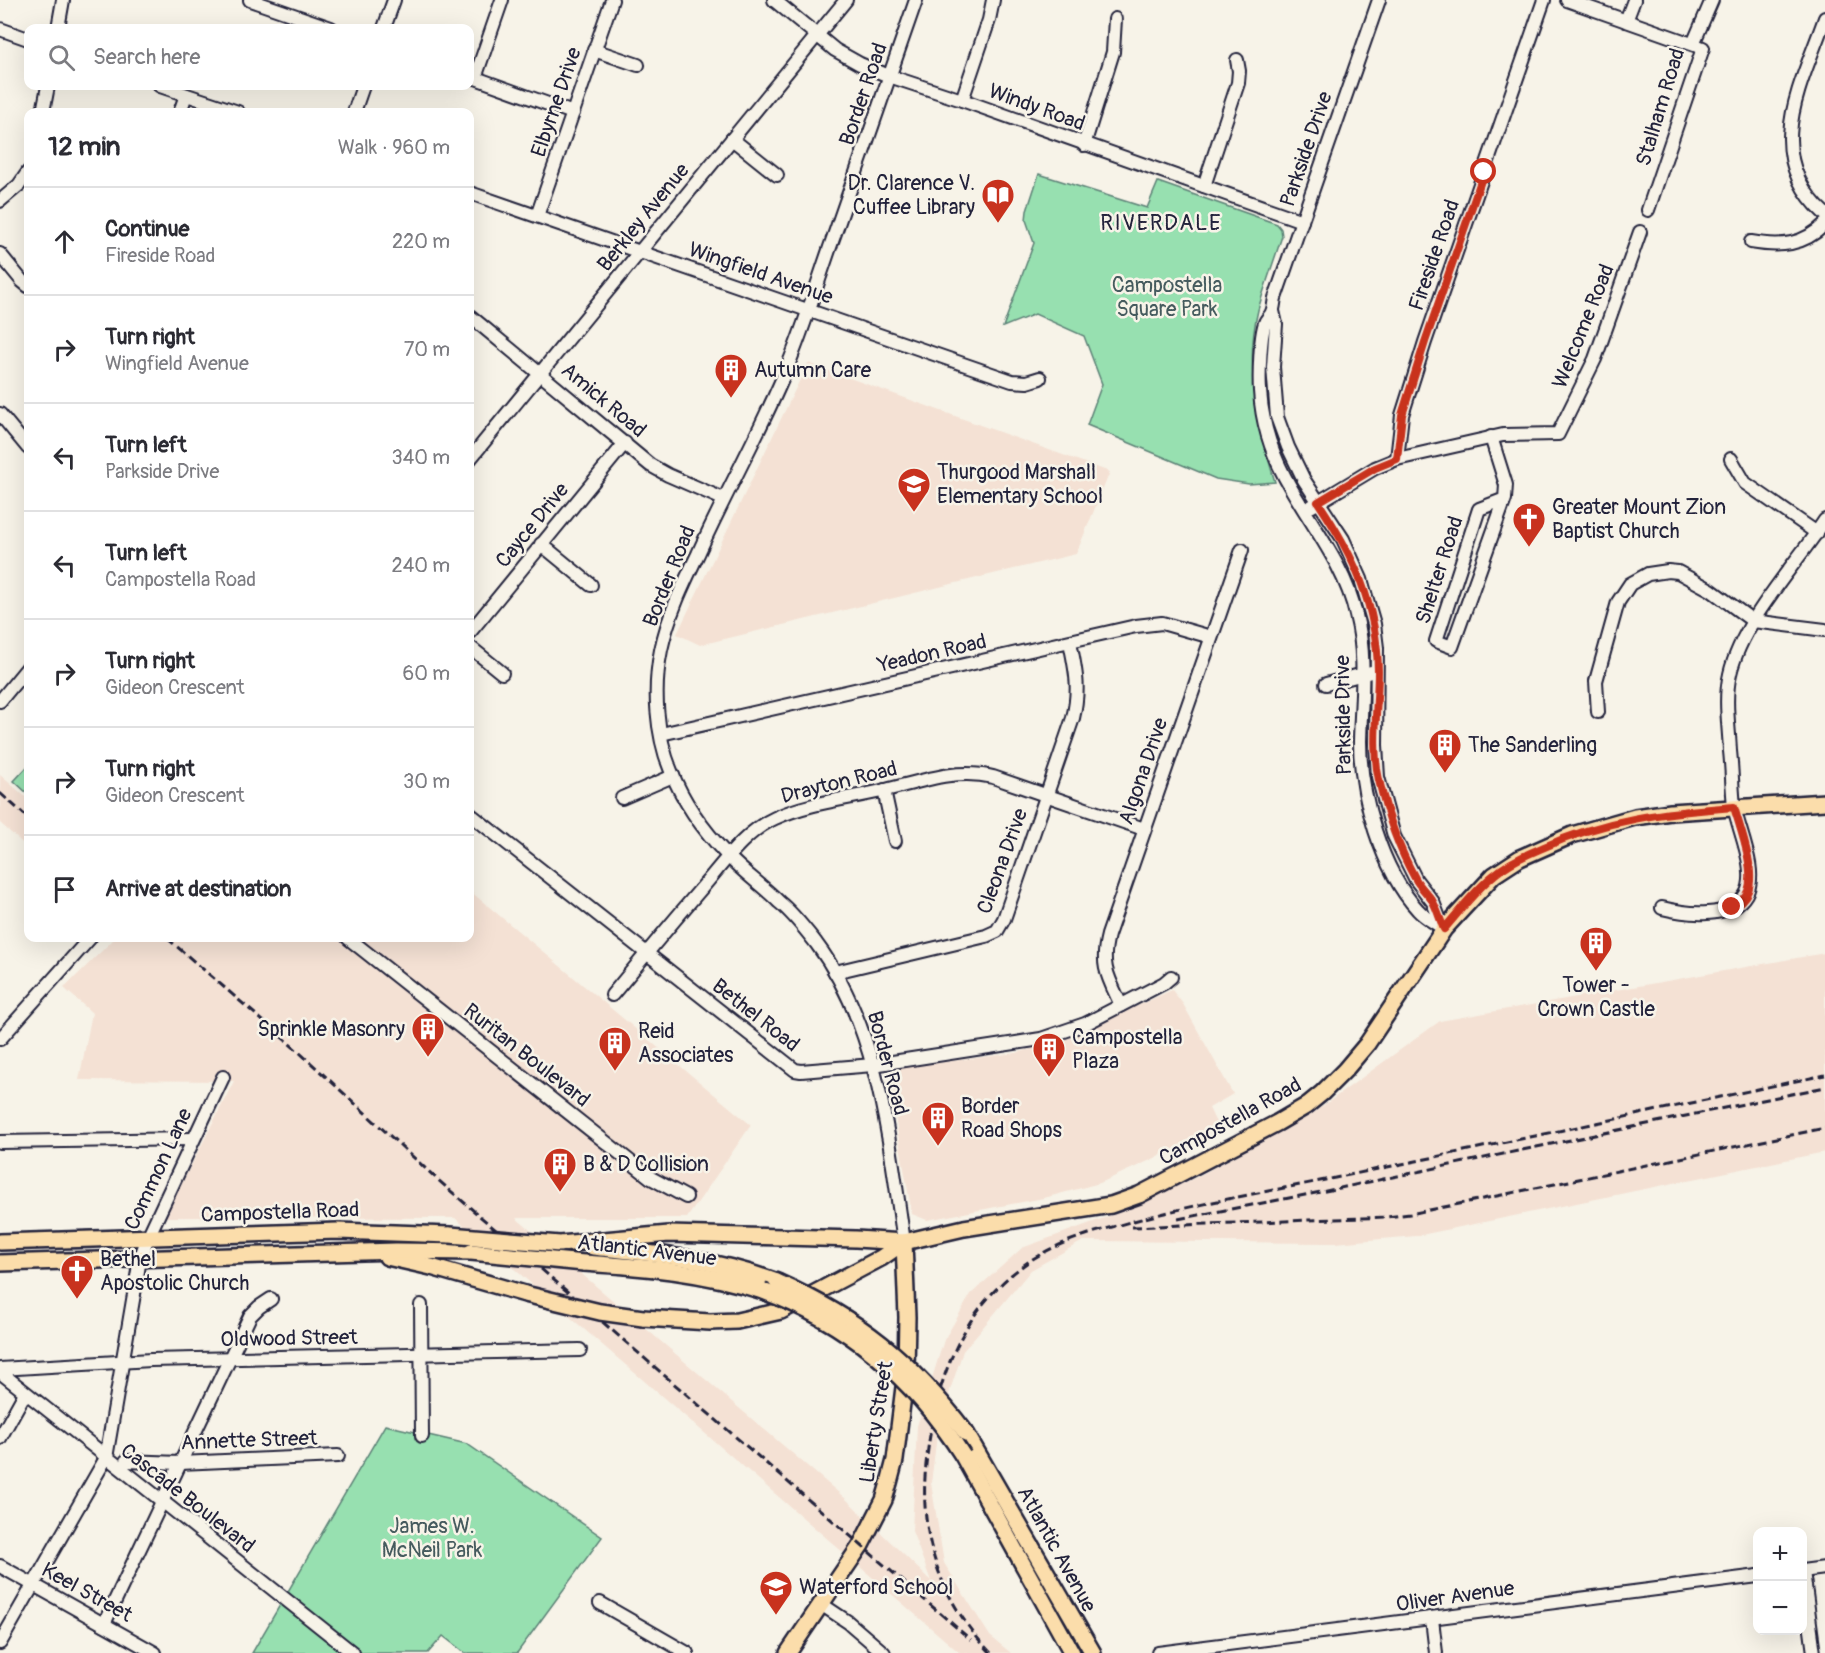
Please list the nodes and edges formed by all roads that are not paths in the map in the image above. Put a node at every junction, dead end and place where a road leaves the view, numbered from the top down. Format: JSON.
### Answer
{"nodes":[{"id":1,"x":63,"y":0,"type":"edge"},
{"id":2,"x":250,"y":0,"type":"edge"},
{"id":3,"x":394,"y":0,"type":"edge"},
{"id":4,"x":502,"y":0,"type":"edge"},
{"id":5,"x":612,"y":0,"type":"edge"},
{"id":6,"x":774,"y":0,"type":"edge"},
{"id":7,"x":846,"y":0,"type":"edge"},
{"id":8,"x":916,"y":0,"type":"edge"},
{"id":9,"x":993,"y":0,"type":"edge"},
{"id":10,"x":1379,"y":0,"type":"edge"},
{"id":11,"x":1544,"y":0,"type":"edge"},
{"id":12,"x":1567,"y":0,"type":"edge"},
{"id":13,"x":1634,"y":0,"type":"edge"},
{"id":14,"x":1712,"y":0,"type":"edge"},
{"id":15,"x":281,"y":5,"type":"edge"},
{"id":16,"x":1825,"y":18,"type":"edge"},
{"id":17,"x":1115,"y":19,"type":"dead end"},
{"id":18,"x":1626,"y":21,"type":"junction"},
{"id":19,"x":59,"y":24,"type":"edge"},
{"id":20,"x":322,"y":24,"type":"edge"},
{"id":21,"x":385,"y":24,"type":"edge"},
{"id":22,"x":0,"y":29,"type":"edge"},
{"id":23,"x":817,"y":35,"type":"junction"},
{"id":24,"x":24,"y":38,"type":"edge"},
{"id":25,"x":1693,"y":44,"type":"junction"},
{"id":26,"x":594,"y":50,"type":"junction"},
{"id":27,"x":1237,"y":60,"type":"dead end"},
{"id":28,"x":638,"y":65,"type":"dead end"},
{"id":29,"x":474,"y":72,"type":"edge"},
{"id":30,"x":889,"y":76,"type":"junction"},
{"id":31,"x":474,"y":78,"type":"edge"},
{"id":32,"x":47,"y":90,"type":"edge"},
{"id":33,"x":172,"y":90,"type":"edge"},
{"id":34,"x":362,"y":90,"type":"edge"},
{"id":35,"x":186,"y":95,"type":"junction"},
{"id":36,"x":962,"y":100,"type":"junction"},
{"id":37,"x":44,"y":108,"type":"edge"},
{"id":38,"x":181,"y":108,"type":"edge"},
{"id":39,"x":226,"y":108,"type":"edge"},
{"id":40,"x":355,"y":108,"type":"edge"},
{"id":41,"x":573,"y":112,"type":"junction"},
{"id":42,"x":732,"y":139,"type":"junction"},
{"id":43,"x":1084,"y":145,"type":"junction"},
{"id":44,"x":777,"y":175,"type":"dead end"},
{"id":45,"x":24,"y":178,"type":"edge"},
{"id":46,"x":1204,"y":186,"type":"junction"},
{"id":47,"x":474,"y":194,"type":"edge"},
{"id":48,"x":0,"y":201,"type":"edge"},
{"id":49,"x":1648,"y":210,"type":"dead end"},
{"id":50,"x":1825,"y":214,"type":"edge"},
{"id":51,"x":537,"y":216,"type":"junction"},
{"id":52,"x":1302,"y":221,"type":"junction"},
{"id":53,"x":1825,"y":224,"type":"edge"},
{"id":54,"x":1640,"y":232,"type":"dead end"},
{"id":55,"x":1751,"y":242,"type":"dead end"},
{"id":56,"x":640,"y":251,"type":"junction"},
{"id":57,"x":0,"y":254,"type":"edge"},
{"id":58,"x":24,"y":283,"type":"edge"},
{"id":59,"x":808,"y":310,"type":"junction"},
{"id":60,"x":1273,"y":311,"type":"junction"},
{"id":61,"x":474,"y":319,"type":"edge"},
{"id":62,"x":541,"y":373,"type":"junction"},
{"id":63,"x":1040,"y":378,"type":"dead end"},
{"id":64,"x":0,"y":414,"type":"edge"},
{"id":65,"x":1491,"y":437,"type":"junction"},
{"id":66,"x":24,"y":443,"type":"edge"},
{"id":67,"x":625,"y":443,"type":"junction"},
{"id":68,"x":474,"y":454,"type":"edge"},
{"id":69,"x":1397,"y":459,"type":"junction"},
{"id":70,"x":1731,"y":459,"type":"dead end"},
{"id":71,"x":723,"y":499,"type":"junction"},
{"id":72,"x":1505,"y":499,"type":"junction"},
{"id":73,"x":1318,"y":502,"type":"junction"},
{"id":74,"x":1306,"y":511,"type":"junction"},
{"id":75,"x":1825,"y":520,"type":"edge"},
{"id":76,"x":1817,"y":532,"type":"junction"},
{"id":77,"x":541,"y":544,"type":"junction"},
{"id":78,"x":1242,"y":550,"type":"dead end"},
{"id":79,"x":591,"y":585,"type":"dead end"},
{"id":80,"x":1753,"y":621,"type":"junction"},
{"id":81,"x":474,"y":627,"type":"edge"},
{"id":82,"x":1825,"y":630,"type":"edge"},
{"id":83,"x":1211,"y":637,"type":"junction"},
{"id":84,"x":1070,"y":642,"type":"junction"},
{"id":85,"x":474,"y":650,"type":"edge"},
{"id":86,"x":24,"y":671,"type":"edge"},
{"id":87,"x":1378,"y":672,"type":"junction"},
{"id":88,"x":502,"y":673,"type":"dead end"},
{"id":89,"x":1364,"y":674,"type":"junction"},
{"id":90,"x":1326,"y":684,"type":"dead end"},
{"id":91,"x":0,"y":701,"type":"edge"},
{"id":92,"x":1598,"y":712,"type":"dead end"},
{"id":93,"x":661,"y":734,"type":"junction"},
{"id":94,"x":673,"y":776,"type":"junction"},
{"id":95,"x":884,"y":790,"type":"junction"},
{"id":96,"x":1047,"y":796,"type":"junction"},
{"id":97,"x":622,"y":798,"type":"dead end"},
{"id":98,"x":1823,"y":803,"type":"edge"},
{"id":99,"x":1734,"y":807,"type":"junction"},
{"id":100,"x":474,"y":817,"type":"edge"},
{"id":101,"x":1143,"y":829,"type":"junction"},
{"id":102,"x":895,"y":841,"type":"dead end"},
{"id":103,"x":729,"y":857,"type":"junction"},
{"id":104,"x":1662,"y":908,"type":"dead end"},
{"id":105,"x":1444,"y":929,"type":"junction"},
{"id":106,"x":86,"y":942,"type":"edge"},
{"id":107,"x":353,"y":942,"type":"edge"},
{"id":108,"x":646,"y":953,"type":"junction"},
{"id":109,"x":835,"y":972,"type":"junction"},
{"id":110,"x":1171,"y":977,"type":"dead end"},
{"id":111,"x":612,"y":995,"type":"dead end"},
{"id":112,"x":1121,"y":1005,"type":"junction"},
{"id":113,"x":0,"y":1039,"type":"edge"},
{"id":114,"x":873,"y":1065,"type":"junction"},
{"id":115,"x":223,"y":1077,"type":"dead end"},
{"id":116,"x":193,"y":1139,"type":"junction"},
{"id":117,"x":0,"y":1142,"type":"edge"},
{"id":118,"x":686,"y":1197,"type":"dead end"},
{"id":119,"x":148,"y":1237,"type":"junction"},
{"id":120,"x":0,"y":1242,"type":"edge"},
{"id":121,"x":904,"y":1242,"type":"junction"},
{"id":122,"x":560,"y":1244,"type":"junction"},
{"id":123,"x":360,"y":1252,"type":"junction"},
{"id":124,"x":140,"y":1259,"type":"junction"},
{"id":125,"x":0,"y":1263,"type":"edge"},
{"id":126,"x":271,"y":1299,"type":"dead end"},
{"id":127,"x":421,"y":1305,"type":"dead end"},
{"id":128,"x":580,"y":1350,"type":"dead end"},
{"id":129,"x":420,"y":1354,"type":"junction"},
{"id":130,"x":228,"y":1360,"type":"junction"},
{"id":131,"x":123,"y":1363,"type":"junction"},
{"id":132,"x":0,"y":1370,"type":"edge"},
{"id":133,"x":25,"y":1393,"type":"junction"},
{"id":134,"x":422,"y":1436,"type":"dead end"},
{"id":135,"x":0,"y":1438,"type":"edge"},
{"id":136,"x":338,"y":1456,"type":"dead end"},
{"id":137,"x":106,"y":1458,"type":"junction"},
{"id":138,"x":126,"y":1461,"type":"dead end"},
{"id":139,"x":180,"y":1463,"type":"junction"},
{"id":140,"x":162,"y":1500,"type":"junction"},
{"id":141,"x":0,"y":1566,"type":"edge"},
{"id":142,"x":1825,"y":1568,"type":"edge"},
{"id":143,"x":1807,"y":1570,"type":"edge"},
{"id":144,"x":1753,"y":1577,"type":"edge"},
{"id":145,"x":1804,"y":1581,"type":"edge"},
{"id":146,"x":35,"y":1585,"type":"junction"},
{"id":147,"x":600,"y":1603,"type":"dead end"},
{"id":148,"x":821,"y":1604,"type":"junction"},
{"id":149,"x":1432,"y":1619,"type":"junction"},
{"id":150,"x":104,"y":1624,"type":"junction"},
{"id":151,"x":0,"y":1643,"type":"edge"},
{"id":152,"x":155,"y":1653,"type":"edge"},
{"id":153,"x":353,"y":1653,"type":"edge"},
{"id":154,"x":687,"y":1653,"type":"edge"},
{"id":155,"x":788,"y":1653,"type":"edge"},
{"id":156,"x":884,"y":1653,"type":"edge"},
{"id":157,"x":1072,"y":1653,"type":"edge"},
{"id":158,"x":1093,"y":1653,"type":"edge"},
{"id":159,"x":1158,"y":1653,"type":"edge"},
{"id":160,"x":1436,"y":1653,"type":"edge"},
{"id":161,"x":1814,"y":1653,"type":"edge"}],
"edges":[{"from":1,"to":19,"type":"street"},
{"from":2,"to":15,"type":"street"},
{"from":3,"to":21,"type":"street"},
{"from":4,"to":29,"type":"street"},
{"from":5,"to":26,"type":"street","name":"Elbyrne Drive"},
{"from":6,"to":23,"type":"street","name":"Windy Road"},
{"from":7,"to":23,"type":"street","name":"Berkley Avenue"},
{"from":8,"to":30,"type":"street","name":"Border Road"},
{"from":9,"to":36,"type":"street"},
{"from":10,"to":52,"type":"street","name":"Parkside Drive"},
{"from":11,"to":69,"type":"street","name":"Fireside Road"},
{"from":12,"to":18,"type":"street","name":"Stalham Road"},
{"from":13,"to":18,"type":"street"},
{"from":14,"to":25,"type":"street"},
{"from":15,"to":20,"type":"street"},
{"from":16,"to":50,"type":"street"},
{"from":17,"to":43,"type":"street"},
{"from":18,"to":25,"type":"street","name":"Stalham Road"},
{"from":22,"to":24,"type":"street"},
{"from":23,"to":30,"type":"street","name":"Windy Road"},
{"from":23,"to":42,"type":"street","name":"Berkley Avenue"},
{"from":25,"to":49,"type":"street","name":"Stalham Road"},
{"from":26,"to":28,"type":"street"},
{"from":26,"to":41,"type":"street","name":"Elbyrne Drive"},
{"from":27,"to":46,"type":"street"},
{"from":30,"to":36,"type":"street","name":"Windy Road"},
{"from":30,"to":59,"type":"street","name":"Border Road"},
{"from":31,"to":41,"type":"street"},
{"from":32,"to":37,"type":"street"},
{"from":33,"to":35,"type":"street"},
{"from":34,"to":40,"type":"street"},
{"from":35,"to":38,"type":"street"},
{"from":35,"to":39,"type":"street"},
{"from":36,"to":43,"type":"street","name":"Windy Road"},
{"from":41,"to":51,"type":"street","name":"Elbyrne Drive"},
{"from":42,"to":44,"type":"street"},
{"from":42,"to":56,"type":"street","name":"Berkley Avenue"},
{"from":43,"to":46,"type":"street","name":"Windy Road"},
{"from":45,"to":48,"type":"street"},
{"from":46,"to":52,"type":"street","name":"Windy Road"},
{"from":47,"to":51,"type":"street","name":"Wingfield Avenue"},
{"from":51,"to":56,"type":"street","name":"Wingfield Avenue"},
{"from":52,"to":60,"type":"street","name":"Parkside Drive"},
{"from":53,"to":55,"type":"street"},
{"from":54,"to":65,"type":"street","name":"Welcome Road"},
{"from":56,"to":59,"type":"street","name":"Wingfield Avenue"},
{"from":56,"to":62,"type":"street","name":"Berkley Avenue"},
{"from":57,"to":58,"type":"street"},
{"from":59,"to":63,"type":"street","name":"Wingfield Avenue"},
{"from":59,"to":71,"type":"street","name":"Border Road"},
{"from":60,"to":73,"type":"street","name":"Parkside Drive"},
{"from":60,"to":74,"type":"street","name":"Parkside Drive"},
{"from":61,"to":62,"type":"street","name":"Amick Road"},
{"from":62,"to":67,"type":"street","name":"Amick Road"},
{"from":62,"to":68,"type":"street","name":"Berkley Avenue"},
{"from":64,"to":66,"type":"street"},
{"from":65,"to":69,"type":"street"},
{"from":65,"to":72,"type":"street","name":"Shelter Road"},
{"from":67,"to":71,"type":"street","name":"Amick Road"},
{"from":67,"to":77,"type":"street","name":"Cayce Drive"},
{"from":69,"to":73,"type":"street"},
{"from":70,"to":76,"type":"street"},
{"from":71,"to":93,"type":"street","name":"Border Road"},
{"from":72,"to":72,"type":"street","name":"Shelter Road"},
{"from":73,"to":74,"type":"street"},
{"from":73,"to":87,"type":"street","name":"Parkside Drive"},
{"from":74,"to":89,"type":"street","name":"Parkside Drive"},
{"from":75,"to":76,"type":"street"},
{"from":76,"to":80,"type":"street"},
{"from":77,"to":79,"type":"street"},
{"from":77,"to":81,"type":"street","name":"Cayce Drive"},
{"from":78,"to":83,"type":"street","name":"Algona Drive"},
{"from":80,"to":82,"type":"street"},
{"from":80,"to":92,"type":"street"},
{"from":80,"to":99,"type":"street"},
{"from":83,"to":84,"type":"street","name":"Yeadon Road"},
{"from":83,"to":101,"type":"street","name":"Algona Drive"},
{"from":84,"to":93,"type":"street","name":"Yeadon Road"},
{"from":84,"to":96,"type":"street","name":"Cleona Drive"},
{"from":85,"to":88,"type":"street"},
{"from":86,"to":91,"type":"street"},
{"from":87,"to":89,"type":"street"},
{"from":87,"to":105,"type":"street","name":"Parkside Drive"},
{"from":89,"to":90,"type":"street"},
{"from":89,"to":105,"type":"street","name":"Parkside Drive"},
{"from":93,"to":94,"type":"street","name":"Border Road"},
{"from":94,"to":97,"type":"street"},
{"from":94,"to":103,"type":"street","name":"Border Road"},
{"from":95,"to":96,"type":"street","name":"Drayton Road"},
{"from":95,"to":102,"type":"street"},
{"from":95,"to":103,"type":"street","name":"Drayton Road"},
{"from":96,"to":101,"type":"street","name":"Drayton Road"},
{"from":96,"to":109,"type":"street","name":"Cleona Drive"},
{"from":98,"to":99,"type":"main road","name":"Campostella Road"},
{"from":99,"to":104,"type":"street"},
{"from":99,"to":105,"type":"main road","name":"Campostella Road"},
{"from":100,"to":108,"type":"street","name":"Bethel Road"},
{"from":101,"to":112,"type":"street","name":"Algona Drive"},
{"from":103,"to":108,"type":"street","name":"Drayton Road"},
{"from":103,"to":109,"type":"street","name":"Border Road"},
{"from":105,"to":121,"type":"main road","name":"Campostella Road"},
{"from":106,"to":113,"type":"street"},
{"from":107,"to":118,"type":"street","name":"Ruritan Boulevard"},
{"from":108,"to":111,"type":"street","name":"Drayton Road"},
{"from":108,"to":114,"type":"street","name":"Bethel Road"},
{"from":109,"to":114,"type":"street","name":"Border Road"},
{"from":110,"to":112,"type":"street","name":"Bethel Road"},
{"from":112,"to":114,"type":"street","name":"Bethel Road"},
{"from":114,"to":121,"type":"street","name":"Border Road"},
{"from":115,"to":116,"type":"street","name":"Common Lane"},
{"from":116,"to":117,"type":"street"},
{"from":116,"to":119,"type":"street","name":"Common Lane"},
{"from":119,"to":120,"type":"main road","name":"Campostella Road"},
{"from":119,"to":122,"type":"main road","name":"Campostella Road","bridge":true},
{"from":119,"to":124,"type":"street","name":"Common Lane"},
{"from":121,"to":122,"type":"main road"},
{"from":121,"to":123,"type":"main road","bridge":true},
{"from":121,"to":148,"type":"main road","name":"Liberty Street"},
{"from":122,"to":158,"type":"main road","name":"Atlantic Avenue","bridge":true},
{"from":123,"to":124,"type":"main road","name":"Campostella Road"},
{"from":123,"to":157,"type":"main road","name":"Atlantic Avenue","bridge":true},
{"from":124,"to":125,"type":"main road","name":"Campostella Road"},
{"from":124,"to":131,"type":"street","name":"Common Lane"},
{"from":126,"to":130,"type":"street"},
{"from":127,"to":129,"type":"street"},
{"from":128,"to":129,"type":"street","name":"Oldwood Street"},
{"from":129,"to":130,"type":"street","name":"Oldwood Street"},
{"from":129,"to":134,"type":"street"},
{"from":130,"to":131,"type":"street","name":"Oldwood Street"},
{"from":130,"to":139,"type":"street"},
{"from":131,"to":132,"type":"street","name":"Oldwood Street"},
{"from":131,"to":137,"type":"street","name":"Common Lane"},
{"from":132,"to":133,"type":"street","name":"Cascade Boulevard"},
{"from":133,"to":135,"type":"street"},
{"from":133,"to":137,"type":"street","name":"Cascade Boulevard"},
{"from":136,"to":139,"type":"street","name":"Annette Street"},
{"from":137,"to":140,"type":"street","name":"Cascade Boulevard"},
{"from":137,"to":146,"type":"street","name":"Common Lane"},
{"from":138,"to":139,"type":"street","name":"Annette Street"},
{"from":139,"to":140,"type":"street"},
{"from":140,"to":150,"type":"street"},
{"from":140,"to":153,"type":"street","name":"Cascade Boulevard"},
{"from":141,"to":146,"type":"street","name":"Keel Street"},
{"from":142,"to":143,"type":"street"},
{"from":144,"to":149,"type":"street","name":"Oliver Avenue"},
{"from":145,"to":161,"type":"street"},
{"from":146,"to":150,"type":"street","name":"Keel Street"},
{"from":146,"to":151,"type":"street","name":"Common Lane"},
{"from":147,"to":154,"type":"street"},
{"from":148,"to":155,"type":"main road","name":"Liberty Street"},
{"from":148,"to":156,"type":"street"},
{"from":149,"to":159,"type":"street","name":"Oliver Avenue"},
{"from":149,"to":160,"type":"street"},
{"from":150,"to":152,"type":"street","name":"Keel Street"}]}
